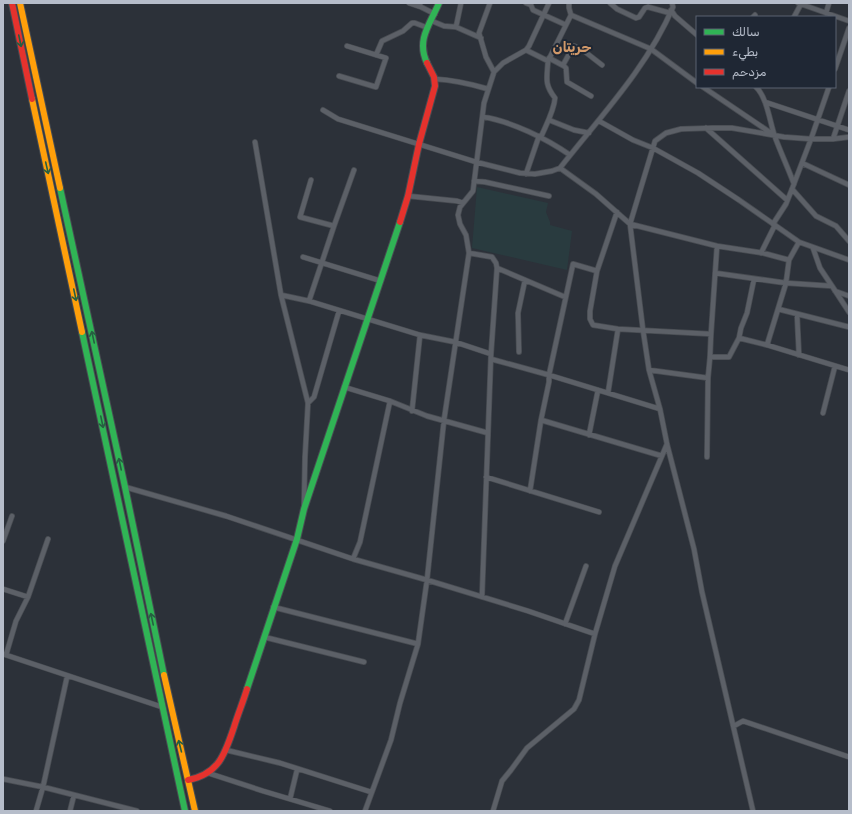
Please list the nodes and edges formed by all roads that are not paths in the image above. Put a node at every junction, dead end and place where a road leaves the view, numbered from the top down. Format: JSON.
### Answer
{"nodes":[{"id":1,"x":12,"y":3,"type":"edge"},
{"id":2,"x":20,"y":3,"type":"edge"},
{"id":3,"x":409,"y":3,"type":"edge"},
{"id":4,"x":439,"y":3,"type":"edge"},
{"id":5,"x":461,"y":3,"type":"edge"},
{"id":6,"x":490,"y":3,"type":"edge"},
{"id":7,"x":526,"y":3,"type":"edge"},
{"id":8,"x":549,"y":3,"type":"edge"},
{"id":9,"x":569,"y":3,"type":"edge"},
{"id":10,"x":610,"y":3,"type":"edge"},
{"id":11,"x":672,"y":3,"type":"edge"},
{"id":12,"x":800,"y":3,"type":"edge"},
{"id":13,"x":829,"y":3,"type":"edge"},
{"id":14,"x":420,"y":5,"type":"edge"},
{"id":15,"x":671,"y":12,"type":"junction"},
{"id":16,"x":826,"y":13,"type":"junction"},
{"id":17,"x":434,"y":14,"type":"junction"},
{"id":18,"x":544,"y":15,"type":"junction"},
{"id":19,"x":571,"y":15,"type":"junction"},
{"id":20,"x":794,"y":16,"type":"edge"},
{"id":21,"x":836,"y":16,"type":"edge"},
{"id":22,"x":836,"y":16,"type":"edge"},
{"id":23,"x":849,"y":20,"type":"edge"},
{"id":24,"x":432,"y":21,"type":"junction"},
{"id":25,"x":566,"y":25,"type":"junction"},
{"id":26,"x":456,"y":27,"type":"junction"},
{"id":27,"x":428,"y":28,"type":"junction"},
{"id":28,"x":849,"y":28,"type":"edge"},
{"id":29,"x":696,"y":34,"type":"edge"},
{"id":30,"x":481,"y":38,"type":"junction"},
{"id":31,"x":347,"y":46,"type":"dead end"},
{"id":32,"x":526,"y":50,"type":"junction"},
{"id":33,"x":651,"y":50,"type":"junction"},
{"id":34,"x":376,"y":55,"type":"junction"},
{"id":35,"x":548,"y":60,"type":"junction"},
{"id":36,"x":563,"y":65,"type":"junction"},
{"id":37,"x":602,"y":66,"type":"dead end"},
{"id":38,"x":836,"y":66,"type":"edge"},
{"id":39,"x":494,"y":72,"type":"junction"},
{"id":40,"x":339,"y":76,"type":"dead end"},
{"id":41,"x":435,"y":79,"type":"junction"},
{"id":42,"x":696,"y":82,"type":"edge"},
{"id":43,"x":704,"y":88,"type":"edge"},
{"id":44,"x":759,"y":88,"type":"edge"},
{"id":45,"x":829,"y":88,"type":"edge"},
{"id":46,"x":488,"y":89,"type":"junction"},
{"id":47,"x":849,"y":91,"type":"edge"},
{"id":48,"x":591,"y":96,"type":"dead end"},
{"id":49,"x":765,"y":102,"type":"junction"},
{"id":50,"x":323,"y":110,"type":"dead end"},
{"id":51,"x":482,"y":117,"type":"junction"},
{"id":52,"x":549,"y":120,"type":"junction"},
{"id":53,"x":818,"y":120,"type":"junction"},
{"id":54,"x":599,"y":121,"type":"junction"},
{"id":55,"x":837,"y":126,"type":"junction"},
{"id":56,"x":706,"y":128,"type":"junction"},
{"id":57,"x":849,"y":130,"type":"edge"},
{"id":58,"x":588,"y":133,"type":"junction"},
{"id":59,"x":774,"y":135,"type":"junction"},
{"id":60,"x":540,"y":137,"type":"junction"},
{"id":61,"x":849,"y":137,"type":"edge"},
{"id":62,"x":811,"y":139,"type":"junction"},
{"id":63,"x":833,"y":139,"type":"junction"},
{"id":64,"x":255,"y":142,"type":"dead end"},
{"id":65,"x":419,"y":144,"type":"junction"},
{"id":66,"x":654,"y":148,"type":"junction"},
{"id":67,"x":570,"y":155,"type":"junction"},
{"id":68,"x":476,"y":162,"type":"junction"},
{"id":69,"x":802,"y":163,"type":"junction"},
{"id":70,"x":560,"y":168,"type":"junction"},
{"id":71,"x":354,"y":170,"type":"dead end"},
{"id":72,"x":526,"y":174,"type":"junction"},
{"id":73,"x":311,"y":180,"type":"dead end"},
{"id":74,"x":474,"y":181,"type":"junction"},
{"id":75,"x":794,"y":184,"type":"junction"},
{"id":76,"x":849,"y":185,"type":"edge"},
{"id":77,"x":792,"y":189,"type":"junction"},
{"id":78,"x":408,"y":196,"type":"junction"},
{"id":79,"x":549,"y":196,"type":"dead end"},
{"id":80,"x":787,"y":200,"type":"junction"},
{"id":81,"x":463,"y":203,"type":"junction"},
{"id":82,"x":617,"y":212,"type":"junction"},
{"id":83,"x":630,"y":224,"type":"junction"},
{"id":84,"x":774,"y":224,"type":"junction"},
{"id":85,"x":334,"y":226,"type":"junction"},
{"id":86,"x":849,"y":241,"type":"edge"},
{"id":87,"x":799,"y":242,"type":"junction"},
{"id":88,"x":717,"y":246,"type":"junction"},
{"id":89,"x":813,"y":248,"type":"junction"},
{"id":90,"x":469,"y":253,"type":"junction"},
{"id":91,"x":761,"y":253,"type":"junction"},
{"id":92,"x":303,"y":256,"type":"dead end"},
{"id":93,"x":789,"y":260,"type":"junction"},
{"id":94,"x":849,"y":260,"type":"edge"},
{"id":95,"x":322,"y":263,"type":"junction"},
{"id":96,"x":497,"y":268,"type":"junction"},
{"id":97,"x":596,"y":271,"type":"junction"},
{"id":98,"x":715,"y":273,"type":"junction"},
{"id":99,"x":754,"y":279,"type":"junction"},
{"id":100,"x":525,"y":280,"type":"junction"},
{"id":101,"x":381,"y":281,"type":"junction"},
{"id":102,"x":786,"y":283,"type":"junction"},
{"id":103,"x":832,"y":286,"type":"junction"},
{"id":104,"x":835,"y":291,"type":"junction"},
{"id":105,"x":281,"y":295,"type":"junction"},
{"id":106,"x":849,"y":296,"type":"edge"},
{"id":107,"x":565,"y":297,"type":"junction"},
{"id":108,"x":309,"y":301,"type":"junction"},
{"id":109,"x":778,"y":309,"type":"junction"},
{"id":110,"x":339,"y":311,"type":"junction"},
{"id":111,"x":849,"y":312,"type":"edge"},
{"id":112,"x":797,"y":314,"type":"junction"},
{"id":113,"x":368,"y":319,"type":"junction"},
{"id":114,"x":849,"y":327,"type":"edge"},
{"id":115,"x":618,"y":329,"type":"junction"},
{"id":116,"x":643,"y":330,"type":"junction"},
{"id":117,"x":711,"y":334,"type":"junction"},
{"id":118,"x":420,"y":335,"type":"junction"},
{"id":119,"x":739,"y":338,"type":"junction"},
{"id":120,"x":455,"y":342,"type":"junction"},
{"id":121,"x":767,"y":344,"type":"junction"},
{"id":122,"x":519,"y":352,"type":"dead end"},
{"id":123,"x":799,"y":355,"type":"junction"},
{"id":124,"x":491,"y":357,"type":"junction"},
{"id":125,"x":710,"y":357,"type":"junction"},
{"id":126,"x":835,"y":366,"type":"junction"},
{"id":127,"x":649,"y":370,"type":"junction"},
{"id":128,"x":849,"y":370,"type":"edge"},
{"id":129,"x":549,"y":375,"type":"junction"},
{"id":130,"x":708,"y":378,"type":"junction"},
{"id":131,"x":344,"y":387,"type":"junction"},
{"id":132,"x":598,"y":390,"type":"junction"},
{"id":133,"x":608,"y":393,"type":"junction"},
{"id":134,"x":390,"y":401,"type":"junction"},
{"id":135,"x":308,"y":403,"type":"junction"},
{"id":136,"x":660,"y":409,"type":"junction"},
{"id":137,"x":412,"y":410,"type":"junction"},
{"id":138,"x":823,"y":413,"type":"dead end"},
{"id":139,"x":444,"y":420,"type":"junction"},
{"id":140,"x":541,"y":420,"type":"junction"},
{"id":141,"x":488,"y":433,"type":"junction"},
{"id":142,"x":589,"y":434,"type":"junction"},
{"id":143,"x":667,"y":444,"type":"junction"},
{"id":144,"x":662,"y":456,"type":"junction"},
{"id":145,"x":707,"y":457,"type":"dead end"},
{"id":146,"x":486,"y":476,"type":"junction"},
{"id":147,"x":125,"y":487,"type":"junction"},
{"id":148,"x":530,"y":491,"type":"junction"},
{"id":149,"x":304,"y":509,"type":"junction"},
{"id":150,"x":599,"y":512,"type":"dead end"},
{"id":151,"x":12,"y":516,"type":"dead end"},
{"id":152,"x":48,"y":538,"type":"dead end"},
{"id":153,"x":297,"y":539,"type":"junction"},
{"id":154,"x":3,"y":541,"type":"edge"},
{"id":155,"x":353,"y":559,"type":"junction"},
{"id":156,"x":586,"y":566,"type":"dead end"},
{"id":157,"x":427,"y":580,"type":"junction"},
{"id":158,"x":3,"y":589,"type":"edge"},
{"id":159,"x":28,"y":597,"type":"junction"},
{"id":160,"x":482,"y":597,"type":"junction"},
{"id":161,"x":274,"y":607,"type":"junction"},
{"id":162,"x":565,"y":624,"type":"junction"},
{"id":163,"x":595,"y":634,"type":"junction"},
{"id":164,"x":264,"y":637,"type":"junction"},
{"id":165,"x":418,"y":644,"type":"junction"},
{"id":166,"x":4,"y":655,"type":"edge"},
{"id":167,"x":364,"y":662,"type":"dead end"},
{"id":168,"x":67,"y":677,"type":"junction"},
{"id":169,"x":162,"y":707,"type":"junction"},
{"id":170,"x":734,"y":726,"type":"junction"},
{"id":171,"x":226,"y":750,"type":"junction"},
{"id":172,"x":849,"y":757,"type":"edge"},
{"id":173,"x":297,"y":770,"type":"junction"},
{"id":174,"x":186,"y":771,"type":"junction"},
{"id":175,"x":208,"y":772,"type":"junction"},
{"id":176,"x":177,"y":773,"type":"junction"},
{"id":177,"x":3,"y":779,"type":"edge"},
{"id":178,"x":188,"y":780,"type":"junction"},
{"id":179,"x":43,"y":787,"type":"junction"},
{"id":180,"x":190,"y":788,"type":"junction"},
{"id":181,"x":180,"y":790,"type":"junction"},
{"id":182,"x":371,"y":792,"type":"junction"},
{"id":183,"x":74,"y":795,"type":"junction"},
{"id":184,"x":290,"y":799,"type":"junction"},
{"id":185,"x":36,"y":811,"type":"edge"},
{"id":186,"x":70,"y":811,"type":"edge"},
{"id":187,"x":137,"y":811,"type":"edge"},
{"id":188,"x":185,"y":811,"type":"edge"},
{"id":189,"x":195,"y":811,"type":"edge"},
{"id":190,"x":330,"y":811,"type":"edge"},
{"id":191,"x":365,"y":811,"type":"edge"},
{"id":192,"x":494,"y":811,"type":"edge"},
{"id":193,"x":753,"y":811,"type":"edge"}],
"edges":[{"from":1,"to":169,"type":"main road","one_way":true},
{"from":147,"to":2,"type":"main road","one_way":true},
{"from":3,"to":14,"type":"street"},
{"from":4,"to":17,"type":"main road"},
{"from":5,"to":26,"type":"street"},
{"from":6,"to":30,"type":"street"},
{"from":7,"to":18,"type":"street"},
{"from":8,"to":18,"type":"street"},
{"from":9,"to":19,"type":"street"},
{"from":10,"to":15,"type":"street"},
{"from":11,"to":15,"type":"street"},
{"from":12,"to":16,"type":"street"},
{"from":12,"to":20,"type":"street"},
{"from":13,"to":16,"type":"street"},
{"from":14,"to":17,"type":"street"},
{"from":15,"to":29,"type":"street"},
{"from":15,"to":33,"type":"street"},
{"from":16,"to":21,"type":"street"},
{"from":17,"to":24,"type":"main road"},
{"from":18,"to":25,"type":"street"},
{"from":18,"to":32,"type":"street"},
{"from":19,"to":25,"type":"street"},
{"from":19,"to":33,"type":"street"},
{"from":22,"to":23,"type":"street"},
{"from":24,"to":26,"type":"street"},
{"from":24,"to":27,"type":"main road"},
{"from":25,"to":35,"type":"street"},
{"from":26,"to":30,"type":"street"},
{"from":27,"to":34,"type":"street"},
{"from":27,"to":41,"type":"main road"},
{"from":28,"to":38,"type":"street"},
{"from":30,"to":39,"type":"street"},
{"from":31,"to":34,"type":"street"},
{"from":32,"to":35,"type":"street"},
{"from":32,"to":39,"type":"street"},
{"from":33,"to":42,"type":"street"},
{"from":33,"to":54,"type":"street"},
{"from":34,"to":40,"type":"street"},
{"from":35,"to":36,"type":"street"},
{"from":35,"to":52,"type":"street"},
{"from":36,"to":37,"type":"street"},
{"from":36,"to":48,"type":"street"},
{"from":39,"to":46,"type":"street"},
{"from":41,"to":46,"type":"street"},
{"from":41,"to":65,"type":"main road"},
{"from":43,"to":59,"type":"street"},
{"from":44,"to":49,"type":"street"},
{"from":45,"to":53,"type":"street"},
{"from":46,"to":51,"type":"street"},
{"from":47,"to":55,"type":"street"},
{"from":49,"to":53,"type":"street"},
{"from":49,"to":59,"type":"street"},
{"from":50,"to":65,"type":"street"},
{"from":51,"to":60,"type":"street"},
{"from":51,"to":68,"type":"street"},
{"from":52,"to":58,"type":"street"},
{"from":52,"to":60,"type":"street"},
{"from":53,"to":55,"type":"street"},
{"from":53,"to":62,"type":"street"},
{"from":54,"to":58,"type":"street"},
{"from":54,"to":66,"type":"street"},
{"from":55,"to":57,"type":"street"},
{"from":55,"to":63,"type":"street"},
{"from":56,"to":59,"type":"street"},
{"from":56,"to":66,"type":"street"},
{"from":56,"to":80,"type":"street"},
{"from":58,"to":67,"type":"street"},
{"from":59,"to":62,"type":"street"},
{"from":59,"to":75,"type":"street"},
{"from":60,"to":67,"type":"street"},
{"from":60,"to":72,"type":"street"},
{"from":61,"to":63,"type":"street"},
{"from":62,"to":63,"type":"street"},
{"from":62,"to":69,"type":"street"},
{"from":64,"to":105,"type":"street"},
{"from":65,"to":68,"type":"street"},
{"from":65,"to":78,"type":"main road"},
{"from":66,"to":83,"type":"street"},
{"from":66,"to":84,"type":"street"},
{"from":67,"to":70,"type":"street"},
{"from":68,"to":72,"type":"street"},
{"from":68,"to":74,"type":"street"},
{"from":69,"to":75,"type":"street"},
{"from":69,"to":76,"type":"street"},
{"from":70,"to":72,"type":"street"},
{"from":70,"to":82,"type":"street"},
{"from":71,"to":85,"type":"street"},
{"from":73,"to":85,"type":"street"},
{"from":74,"to":79,"type":"street"},
{"from":74,"to":81,"type":"street"},
{"from":75,"to":77,"type":"street"},
{"from":77,"to":80,"type":"street"},
{"from":77,"to":86,"type":"street"},
{"from":78,"to":81,"type":"street"},
{"from":78,"to":101,"type":"main road"},
{"from":80,"to":84,"type":"street"},
{"from":81,"to":90,"type":"street"},
{"from":82,"to":83,"type":"street"},
{"from":82,"to":97,"type":"street"},
{"from":83,"to":88,"type":"street"},
{"from":83,"to":116,"type":"street"},
{"from":84,"to":87,"type":"street"},
{"from":84,"to":91,"type":"street"},
{"from":85,"to":95,"type":"street"},
{"from":87,"to":89,"type":"street"},
{"from":87,"to":93,"type":"street"},
{"from":88,"to":91,"type":"street"},
{"from":88,"to":98,"type":"street"},
{"from":89,"to":94,"type":"street"},
{"from":89,"to":103,"type":"street"},
{"from":90,"to":96,"type":"street"},
{"from":90,"to":120,"type":"street"},
{"from":91,"to":93,"type":"street"},
{"from":92,"to":95,"type":"street"},
{"from":93,"to":102,"type":"street"},
{"from":95,"to":101,"type":"street"},
{"from":95,"to":108,"type":"street"},
{"from":96,"to":100,"type":"street"},
{"from":96,"to":124,"type":"street"},
{"from":97,"to":107,"type":"street"},
{"from":97,"to":115,"type":"street"},
{"from":98,"to":99,"type":"street"},
{"from":98,"to":117,"type":"street"},
{"from":99,"to":102,"type":"street"},
{"from":99,"to":119,"type":"street"},
{"from":100,"to":107,"type":"street"},
{"from":100,"to":122,"type":"street"},
{"from":101,"to":113,"type":"main road"},
{"from":102,"to":103,"type":"street"},
{"from":102,"to":109,"type":"street"},
{"from":103,"to":104,"type":"street"},
{"from":104,"to":106,"type":"street"},
{"from":104,"to":111,"type":"street"},
{"from":105,"to":108,"type":"street"},
{"from":105,"to":135,"type":"street"},
{"from":107,"to":129,"type":"street"},
{"from":108,"to":110,"type":"street"},
{"from":109,"to":112,"type":"street"},
{"from":109,"to":121,"type":"street"},
{"from":110,"to":113,"type":"street"},
{"from":110,"to":135,"type":"street"},
{"from":112,"to":114,"type":"street"},
{"from":112,"to":123,"type":"street"},
{"from":113,"to":118,"type":"street"},
{"from":113,"to":131,"type":"main road"},
{"from":115,"to":116,"type":"street"},
{"from":115,"to":133,"type":"street"},
{"from":116,"to":117,"type":"street"},
{"from":116,"to":127,"type":"street"},
{"from":117,"to":125,"type":"street"},
{"from":118,"to":120,"type":"street"},
{"from":118,"to":137,"type":"street"},
{"from":119,"to":121,"type":"street"},
{"from":119,"to":125,"type":"street"},
{"from":120,"to":124,"type":"street"},
{"from":120,"to":139,"type":"street"},
{"from":121,"to":123,"type":"street"},
{"from":123,"to":126,"type":"street"},
{"from":124,"to":129,"type":"street"},
{"from":124,"to":141,"type":"street"},
{"from":125,"to":130,"type":"street"},
{"from":126,"to":128,"type":"street"},
{"from":126,"to":138,"type":"street"},
{"from":127,"to":130,"type":"street"},
{"from":127,"to":136,"type":"street"},
{"from":129,"to":132,"type":"street"},
{"from":129,"to":140,"type":"street"},
{"from":130,"to":145,"type":"street"},
{"from":131,"to":134,"type":"street"},
{"from":131,"to":149,"type":"main road"},
{"from":132,"to":133,"type":"street"},
{"from":132,"to":142,"type":"street"},
{"from":133,"to":136,"type":"street"},
{"from":134,"to":137,"type":"street"},
{"from":134,"to":155,"type":"street"},
{"from":135,"to":149,"type":"street"},
{"from":136,"to":143,"type":"street"},
{"from":137,"to":139,"type":"street"},
{"from":139,"to":141,"type":"street"},
{"from":139,"to":157,"type":"street"},
{"from":140,"to":142,"type":"street"},
{"from":140,"to":148,"type":"street"},
{"from":141,"to":146,"type":"street"},
{"from":142,"to":144,"type":"street"},
{"from":143,"to":144,"type":"street"},
{"from":143,"to":170,"type":"street"},
{"from":144,"to":163,"type":"street"},
{"from":146,"to":148,"type":"street"},
{"from":146,"to":160,"type":"street"},
{"from":147,"to":153,"type":"street"},
{"from":174,"to":147,"type":"main road","one_way":true},
{"from":148,"to":150,"type":"street"},
{"from":149,"to":153,"type":"main road"},
{"from":151,"to":154,"type":"street"},
{"from":152,"to":159,"type":"street"},
{"from":153,"to":155,"type":"street"},
{"from":153,"to":161,"type":"main road"},
{"from":155,"to":157,"type":"street"},
{"from":156,"to":162,"type":"street"},
{"from":157,"to":160,"type":"street"},
{"from":157,"to":165,"type":"street"},
{"from":158,"to":159,"type":"street"},
{"from":159,"to":166,"type":"street"},
{"from":160,"to":162,"type":"street"},
{"from":161,"to":164,"type":"main road"},
{"from":161,"to":165,"type":"street"},
{"from":162,"to":163,"type":"street"},
{"from":163,"to":192,"type":"street"},
{"from":164,"to":167,"type":"street"},
{"from":164,"to":171,"type":"main road"},
{"from":165,"to":182,"type":"street"},
{"from":166,"to":168,"type":"street"},
{"from":168,"to":169,"type":"street"},
{"from":168,"to":179,"type":"street"},
{"from":169,"to":176,"type":"main road"},
{"from":170,"to":172,"type":"street"},
{"from":170,"to":193,"type":"street"},
{"from":171,"to":173,"type":"street"},
{"from":171,"to":175,"type":"main road"},
{"from":173,"to":182,"type":"street"},
{"from":173,"to":184,"type":"street"},
{"from":174,"to":176,"type":"main road"},
{"from":174,"to":178,"type":"main road"},
{"from":175,"to":178,"type":"main road"},
{"from":175,"to":184,"type":"street"},
{"from":176,"to":181,"type":"main road"},
{"from":177,"to":179,"type":"street"},
{"from":178,"to":180,"type":"main road"},
{"from":179,"to":183,"type":"street"},
{"from":179,"to":185,"type":"street"},
{"from":180,"to":181,"type":"main road"},
{"from":180,"to":189,"type":"main road"},
{"from":181,"to":188,"type":"main road"},
{"from":182,"to":191,"type":"street"},
{"from":183,"to":186,"type":"street"},
{"from":183,"to":187,"type":"street"},
{"from":184,"to":190,"type":"street"}]}
